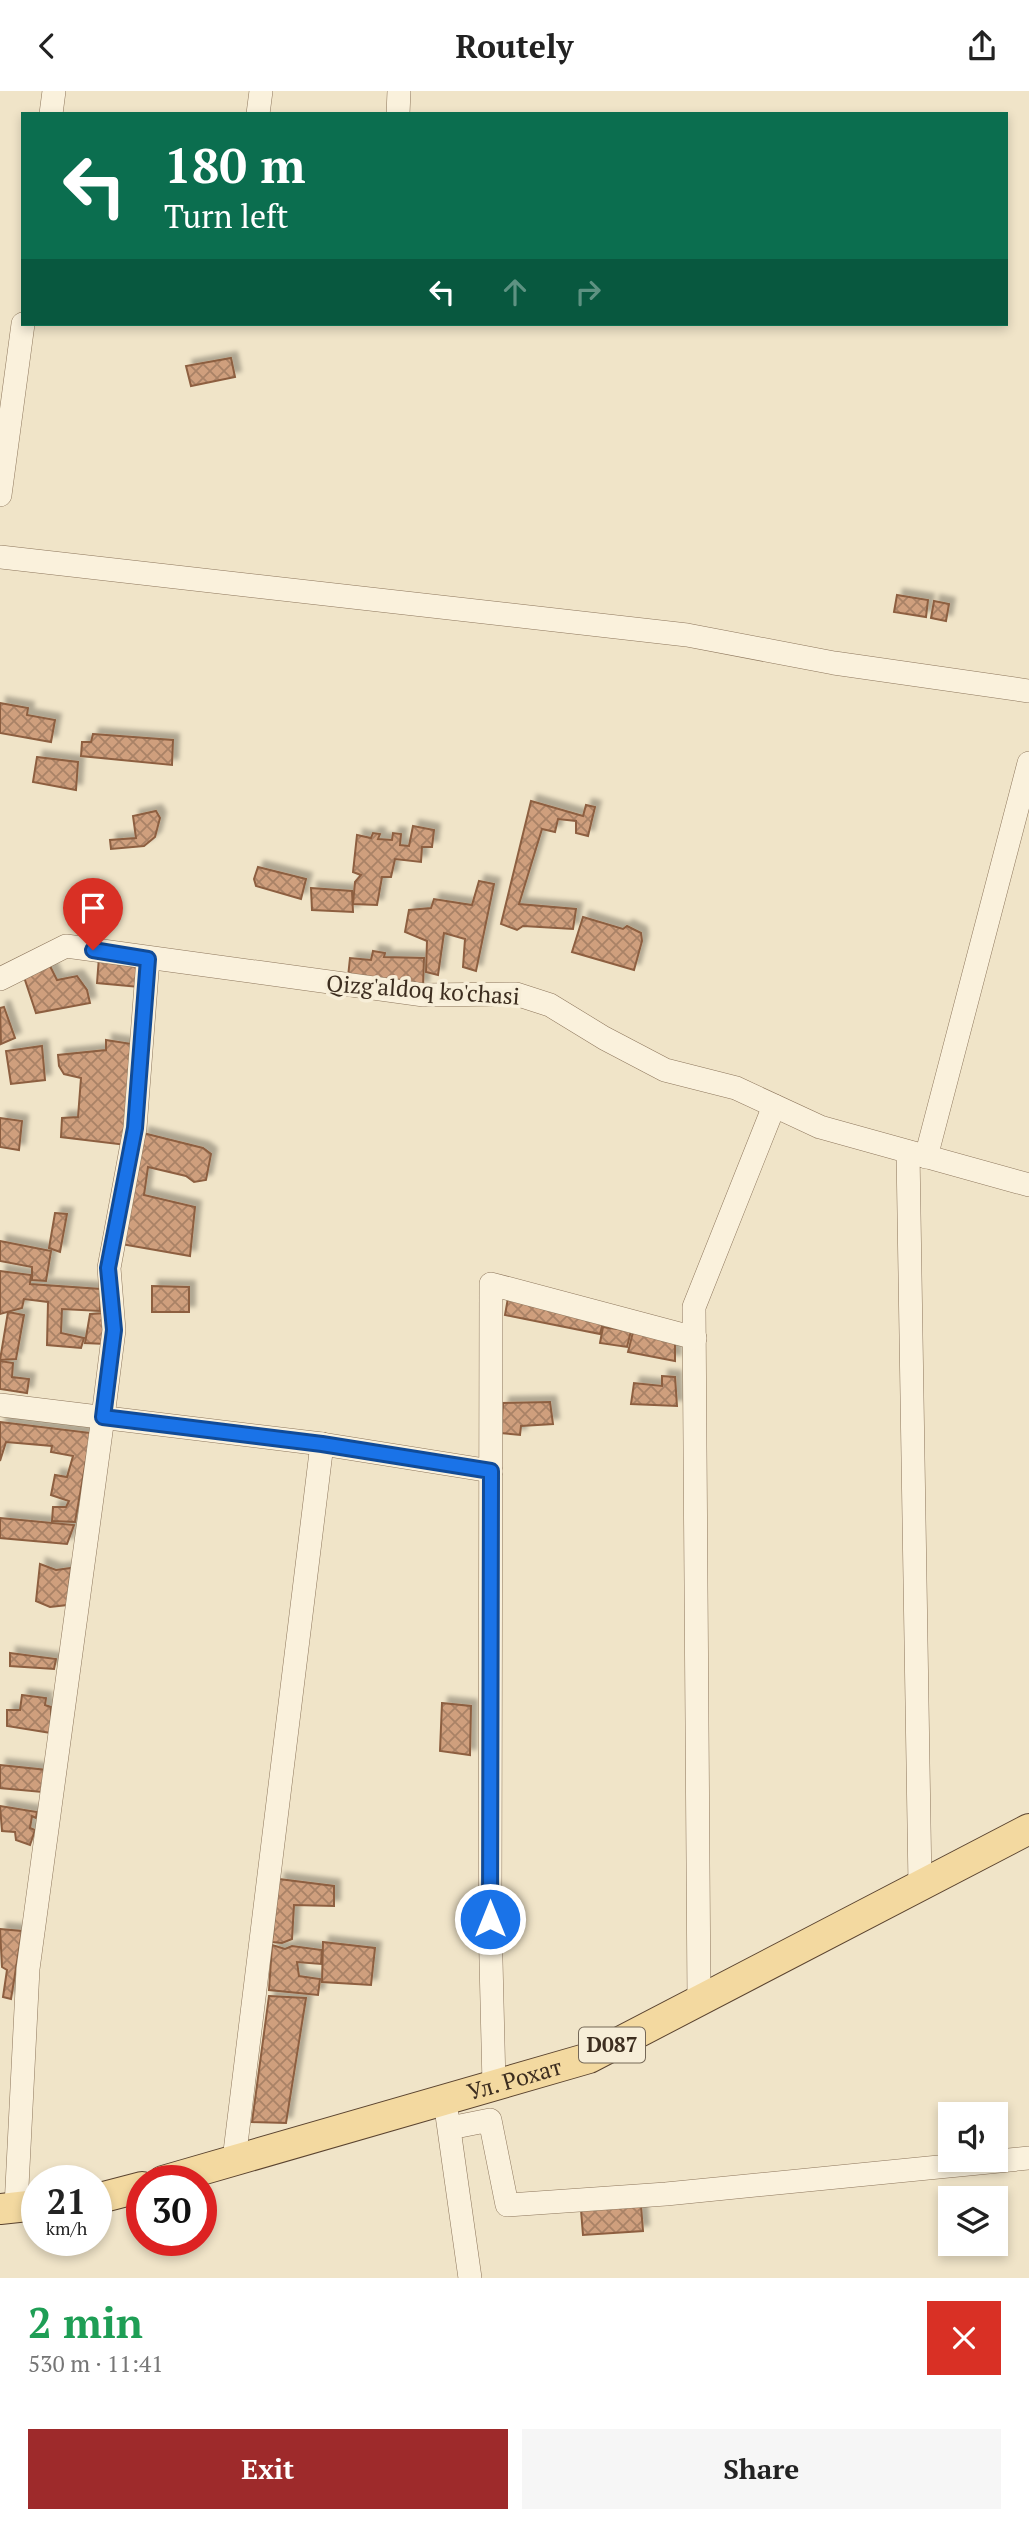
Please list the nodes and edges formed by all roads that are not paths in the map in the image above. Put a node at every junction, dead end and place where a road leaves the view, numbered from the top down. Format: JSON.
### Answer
{"nodes":[{"id":1,"x":54,"y":91,"type":"edge"},
{"id":2,"x":261,"y":91,"type":"edge"},
{"id":3,"x":400,"y":91,"type":"edge"},
{"id":4,"x":51,"y":112,"type":"edge"},
{"id":5,"x":258,"y":112,"type":"edge"},
{"id":6,"x":398,"y":112,"type":"edge"},
{"id":7,"x":23,"y":326,"type":"edge"},
{"id":8,"x":0,"y":495,"type":"edge"},
{"id":9,"x":0,"y":558,"type":"edge"},
{"id":10,"x":1029,"y":691,"type":"edge"},
{"id":11,"x":1029,"y":763,"type":"edge"},
{"id":12,"x":148,"y":959,"type":"junction"},
{"id":13,"x":0,"y":979,"type":"edge"},
{"id":14,"x":774,"y":1105,"type":"junction"},
{"id":15,"x":917,"y":1154,"type":"junction"},
{"id":16,"x":1029,"y":1185,"type":"edge"},
{"id":17,"x":695,"y":1338,"type":"junction"},
{"id":18,"x":0,"y":1405,"type":"edge"},
{"id":19,"x":103,"y":1417,"type":"junction"},
{"id":20,"x":322,"y":1444,"type":"junction"},
{"id":21,"x":491,"y":1471,"type":"junction"},
{"id":22,"x":1029,"y":1829,"type":"edge"},
{"id":23,"x":920,"y":1885,"type":"junction"},
{"id":24,"x":699,"y":2001,"type":"junction"},
{"id":25,"x":494,"y":2085,"type":"junction"},
{"id":26,"x":444,"y":2099,"type":"junction"},
{"id":27,"x":450,"y":2128,"type":"junction"},
{"id":28,"x":1029,"y":2158,"type":"edge"},
{"id":29,"x":234,"y":2160,"type":"junction"},
{"id":30,"x":217,"y":2165,"type":"edge"},
{"id":31,"x":18,"y":2207,"type":"edge"},
{"id":32,"x":470,"y":2278,"type":"edge"}],
"edges":[{"from":1,"to":4,"type":"street"},
{"from":2,"to":5,"type":"street"},
{"from":3,"to":6,"type":"street"},
{"from":7,"to":8,"type":"street"},
{"from":9,"to":10,"type":"street"},
{"from":11,"to":15,"type":"street"},
{"from":12,"to":13,"type":"street","name":"Qizg'aldoq ko'chasi"},
{"from":12,"to":14,"type":"street","name":"Qizg'aldoq ko'chasi"},
{"from":12,"to":19,"type":"street"},
{"from":14,"to":15,"type":"street","name":"Qizg'aldoq ko'chasi"},
{"from":14,"to":17,"type":"street"},
{"from":15,"to":16,"type":"street","name":"Qizg'aldoq ko'chasi"},
{"from":15,"to":23,"type":"street"},
{"from":17,"to":21,"type":"street"},
{"from":17,"to":24,"type":"street"},
{"from":18,"to":19,"type":"street"},
{"from":19,"to":20,"type":"street"},
{"from":19,"to":31,"type":"street"},
{"from":20,"to":21,"type":"street"},
{"from":20,"to":29,"type":"street"},
{"from":21,"to":25,"type":"street"},
{"from":22,"to":23,"type":"main road","name":"Ул. Рохат","number":"D087"},
{"from":23,"to":24,"type":"main road","name":"Ул. Рохат","number":"D087"},
{"from":24,"to":25,"type":"main road","name":"Ул. Рохат","number":"D087"},
{"from":25,"to":26,"type":"main road","name":"Ул. Рохат","number":"D087"},
{"from":26,"to":27,"type":"street"},
{"from":26,"to":29,"type":"main road","name":"Ул. Рохат","number":"D087"},
{"from":27,"to":28,"type":"street"},
{"from":27,"to":32,"type":"street"},
{"from":29,"to":30,"type":"main road","name":"Ул. Рохат","number":"D087"}]}
